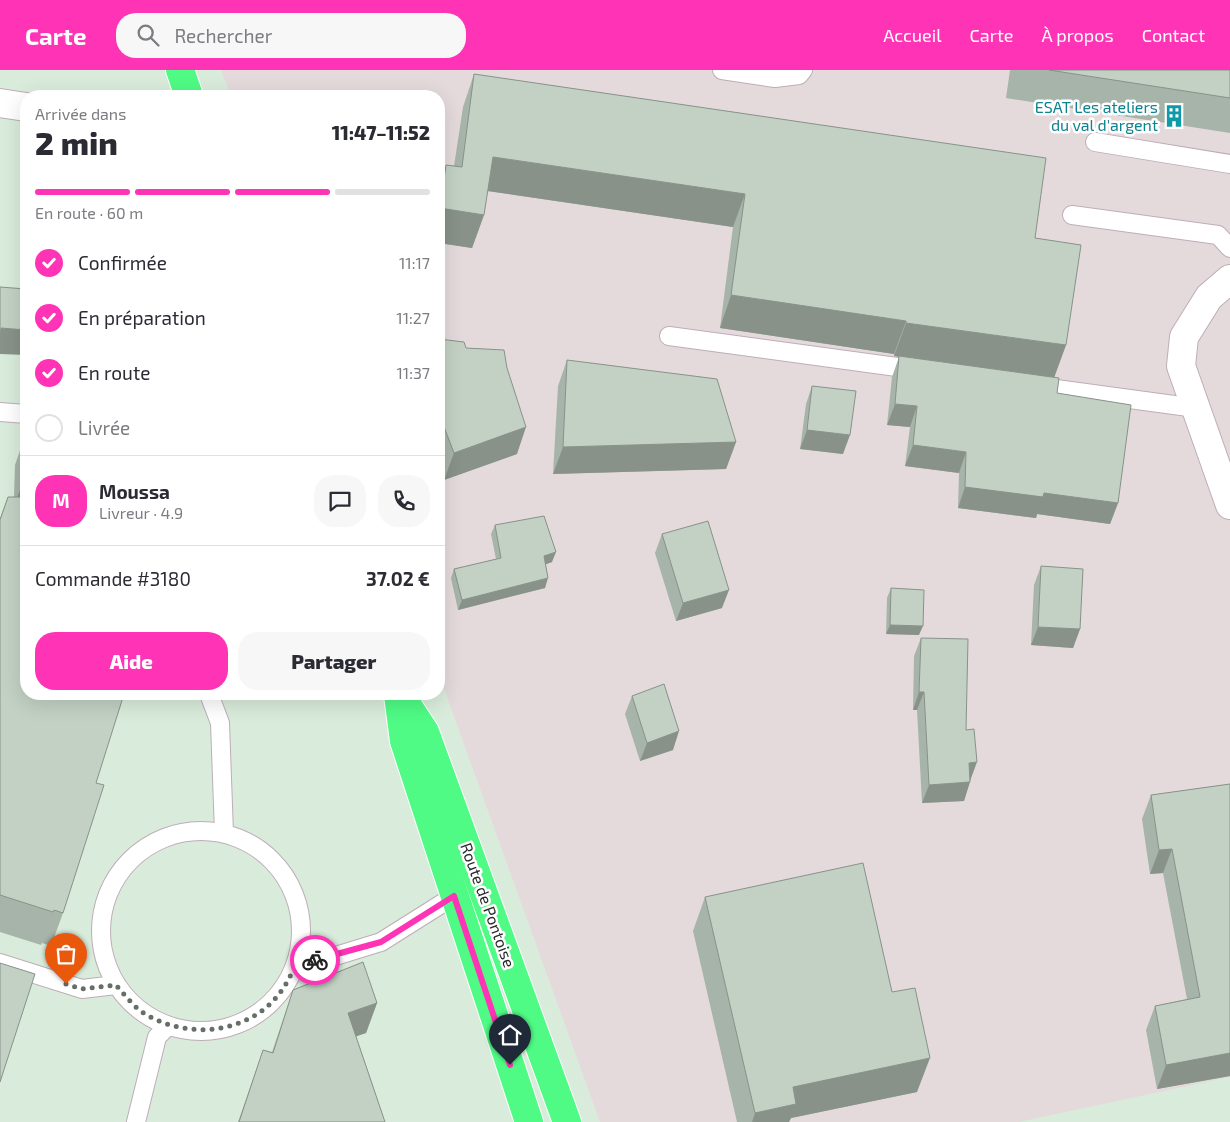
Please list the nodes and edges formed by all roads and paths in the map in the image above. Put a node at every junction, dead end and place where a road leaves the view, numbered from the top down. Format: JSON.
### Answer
{"nodes":[{"id":1,"x":180,"y":70,"type":"edge"},
{"id":2,"x":722,"y":70,"type":"edge"},
{"id":3,"x":803,"y":70,"type":"edge"},
{"id":4,"x":187,"y":90,"type":"edge"},
{"id":5,"x":0,"y":103,"type":"edge"},
{"id":6,"x":20,"y":106,"type":"edge"},
{"id":7,"x":1095,"y":142,"type":"dead end"},
{"id":8,"x":1230,"y":164,"type":"edge"},
{"id":9,"x":1072,"y":215,"type":"dead end"},
{"id":10,"x":1230,"y":248,"type":"edge"},
{"id":11,"x":1230,"y":279,"type":"edge"},
{"id":12,"x":669,"y":336,"type":"dead end"},
{"id":13,"x":932,"y":372,"type":"edge"},
{"id":14,"x":1020,"y":384,"type":"edge"},
{"id":15,"x":1196,"y":408,"type":"junction"},
{"id":16,"x":0,"y":412,"type":"edge"},
{"id":17,"x":20,"y":414,"type":"edge"},
{"id":18,"x":1230,"y":505,"type":"edge"},
{"id":19,"x":211,"y":700,"type":"edge"},
{"id":20,"x":400,"y":700,"type":"edge"},
{"id":21,"x":403,"y":700,"type":"edge"},
{"id":22,"x":224,"y":833,"type":"junction"},
{"id":23,"x":454,"y":896,"type":"junction"},
{"id":24,"x":0,"y":963,"type":"edge"},
{"id":25,"x":297,"y":963,"type":"junction"},
{"id":26,"x":116,"y":985,"type":"junction"},
{"id":27,"x":168,"y":1026,"type":"junction"},
{"id":28,"x":136,"y":1122,"type":"edge"},
{"id":29,"x":529,"y":1122,"type":"edge"},
{"id":30,"x":567,"y":1122,"type":"edge"}],
"edges":[{"from":1,"to":4,"type":"main road"},
{"from":2,"to":3,"type":"lane"},
{"from":5,"to":6,"type":"street"},
{"from":7,"to":8,"type":"lane"},
{"from":9,"to":10,"type":"lane"},
{"from":11,"to":15,"type":"street"},
{"from":12,"to":13,"type":"lane"},
{"from":14,"to":15,"type":"lane"},
{"from":15,"to":18,"type":"street"},
{"from":16,"to":17,"type":"lane"},
{"from":19,"to":22,"type":"lane"},
{"from":20,"to":23,"type":"main road","name":"Route de Pontoise"},
{"from":21,"to":30,"type":"main road","name":"Route de Pontoise"},
{"from":22,"to":25,"type":"lane"},
{"from":22,"to":26,"type":"lane"},
{"from":23,"to":25,"type":"lane"},
{"from":23,"to":29,"type":"main road","name":"Route de Pontoise"},
{"from":24,"to":26,"type":"lane"},
{"from":25,"to":27,"type":"lane"},
{"from":26,"to":27,"type":"lane"},
{"from":27,"to":28,"type":"lane"}]}
